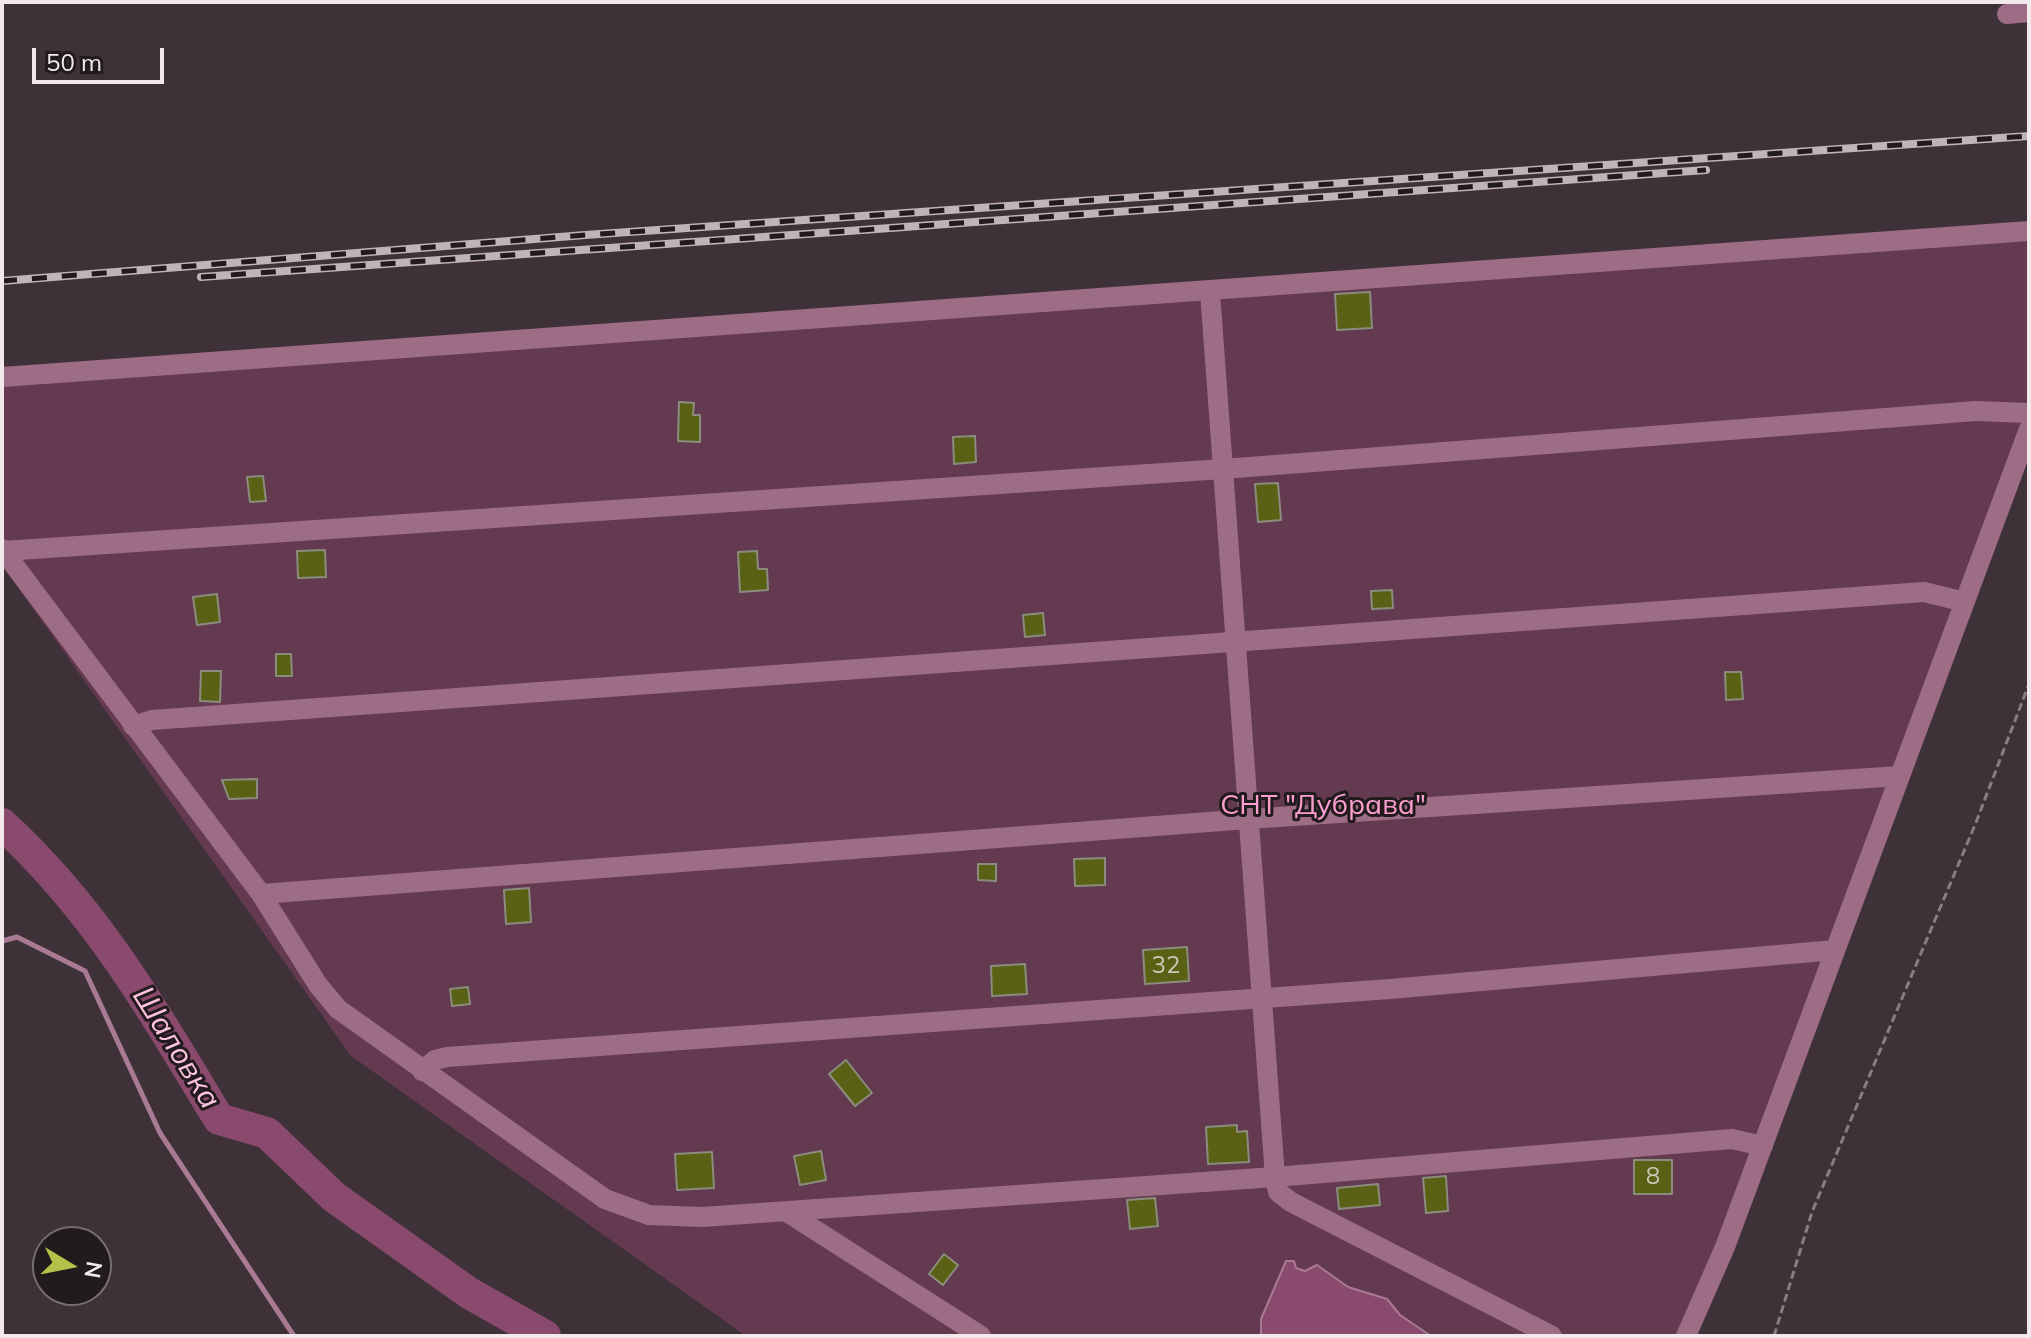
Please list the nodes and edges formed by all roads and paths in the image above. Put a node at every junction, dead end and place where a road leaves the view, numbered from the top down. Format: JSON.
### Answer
{"nodes":[{"id":1,"x":2029,"y":12,"type":"edge"},
{"id":2,"x":2007,"y":14,"type":"dead end"},
{"id":3,"x":2029,"y":231,"type":"edge"},
{"id":4,"x":1210,"y":292,"type":"junction"},
{"id":5,"x":2,"y":377,"type":"edge"},
{"id":6,"x":2029,"y":413,"type":"edge"},
{"id":7,"x":2029,"y":429,"type":"edge"},
{"id":8,"x":1223,"y":469,"type":"junction"},
{"id":9,"x":3,"y":550,"type":"edge"},
{"id":10,"x":1965,"y":602,"type":"junction"},
{"id":11,"x":1236,"y":644,"type":"junction"},
{"id":12,"x":2029,"y":684,"type":"edge"},
{"id":13,"x":133,"y":726,"type":"junction"},
{"id":14,"x":1900,"y":776,"type":"junction"},
{"id":15,"x":1248,"y":819,"type":"junction"},
{"id":16,"x":261,"y":894,"type":"junction"},
{"id":17,"x":1835,"y":950,"type":"junction"},
{"id":18,"x":1261,"y":996,"type":"junction"},
{"id":19,"x":422,"y":1071,"type":"junction"},
{"id":20,"x":1763,"y":1146,"type":"junction"},
{"id":21,"x":1275,"y":1177,"type":"junction"},
{"id":22,"x":787,"y":1212,"type":"junction"},
{"id":23,"x":981,"y":1336,"type":"edge"},
{"id":24,"x":1552,"y":1336,"type":"edge"},
{"id":25,"x":1686,"y":1336,"type":"edge"},
{"id":26,"x":1774,"y":1336,"type":"edge"}],
"edges":[{"from":1,"to":2,"type":"lane"},
{"from":3,"to":4,"type":"lane"},
{"from":4,"to":5,"type":"lane"},
{"from":4,"to":8,"type":"lane"},
{"from":6,"to":8,"type":"lane"},
{"from":7,"to":10,"type":"lane"},
{"from":8,"to":9,"type":"lane"},
{"from":8,"to":11,"type":"lane"},
{"from":9,"to":13,"type":"lane"},
{"from":10,"to":11,"type":"lane"},
{"from":10,"to":14,"type":"lane"},
{"from":11,"to":13,"type":"lane"},
{"from":11,"to":15,"type":"lane"},
{"from":12,"to":26,"type":"path"},
{"from":13,"to":16,"type":"lane"},
{"from":14,"to":15,"type":"lane"},
{"from":14,"to":17,"type":"lane"},
{"from":15,"to":16,"type":"lane"},
{"from":15,"to":18,"type":"lane"},
{"from":16,"to":19,"type":"lane"},
{"from":17,"to":18,"type":"lane"},
{"from":17,"to":20,"type":"lane"},
{"from":18,"to":19,"type":"lane"},
{"from":18,"to":21,"type":"lane"},
{"from":19,"to":22,"type":"lane"},
{"from":20,"to":21,"type":"lane"},
{"from":20,"to":25,"type":"lane"},
{"from":21,"to":22,"type":"lane"},
{"from":21,"to":24,"type":"lane"},
{"from":22,"to":23,"type":"lane"}]}
